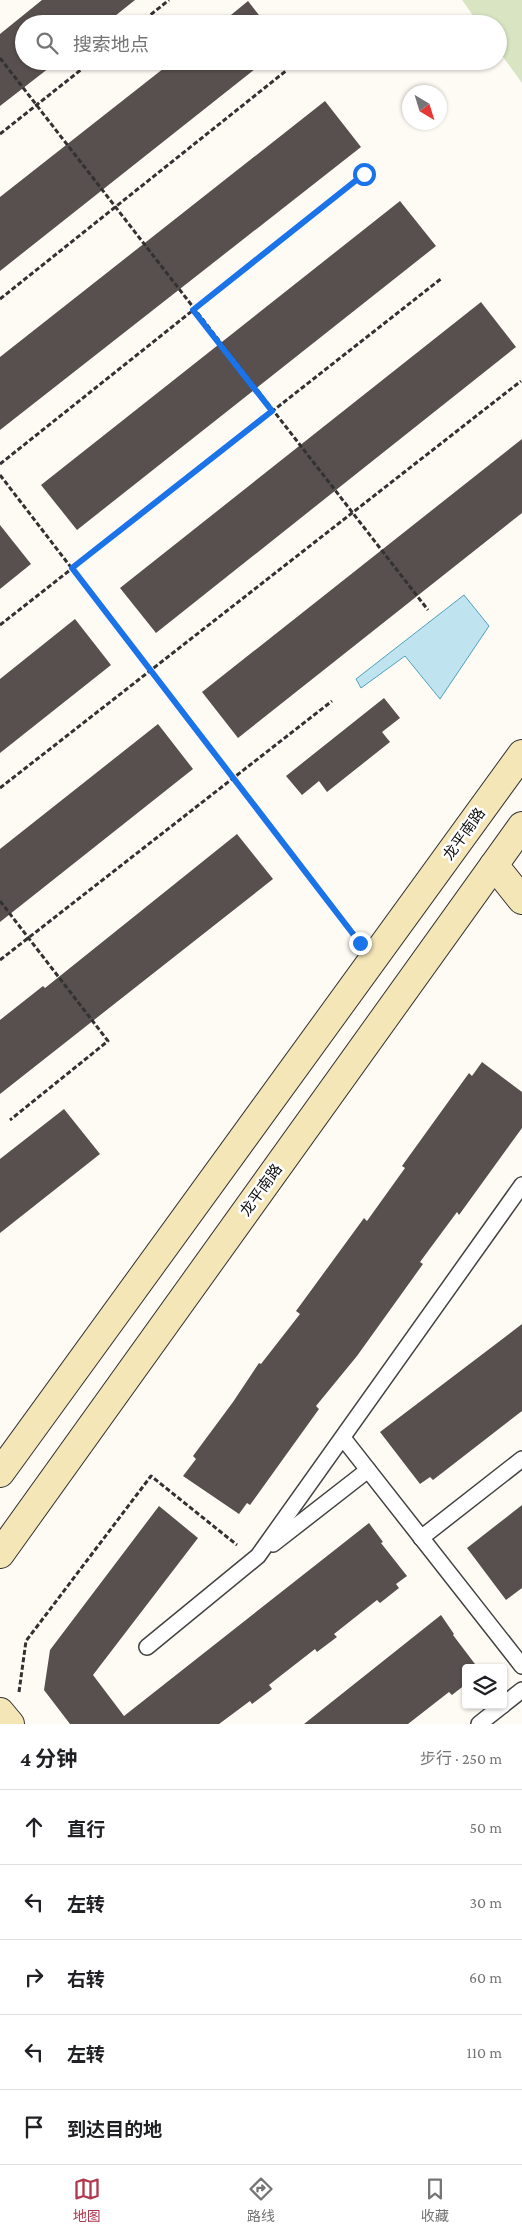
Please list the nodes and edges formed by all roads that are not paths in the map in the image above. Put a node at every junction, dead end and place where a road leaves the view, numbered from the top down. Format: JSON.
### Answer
{"nodes":[{"id":1,"x":522,"y":754,"type":"edge"},
{"id":2,"x":522,"y":826,"type":"edge"},
{"id":3,"x":494,"y":865,"type":"junction"},
{"id":4,"x":522,"y":900,"type":"edge"},
{"id":5,"x":522,"y":1185,"type":"edge"},
{"id":6,"x":343,"y":1438,"type":"junction"},
{"id":7,"x":522,"y":1459,"type":"edge"},
{"id":8,"x":368,"y":1470,"type":"junction"},
{"id":9,"x":0,"y":1473,"type":"edge"},
{"id":10,"x":421,"y":1538,"type":"junction"},
{"id":11,"x":0,"y":1554,"type":"edge"},
{"id":12,"x":257,"y":1558,"type":"junction"},
{"id":13,"x":147,"y":1647,"type":"dead end"},
{"id":14,"x":522,"y":1666,"type":"edge"},
{"id":15,"x":522,"y":1690,"type":"edge"},
{"id":16,"x":9,"y":1702,"type":"edge"},
{"id":17,"x":507,"y":1702,"type":"edge"},
{"id":18,"x":498,"y":1709,"type":"edge"},
{"id":19,"x":10,"y":1724,"type":"edge"},
{"id":20,"x":479,"y":1724,"type":"edge"}],
"edges":[{"from":1,"to":9,"type":"street","name":"龙平南路"},
{"from":2,"to":3,"type":"street","name":"龙平南路"},
{"from":3,"to":4,"type":"street"},
{"from":3,"to":11,"type":"street","name":"龙平南路"},
{"from":5,"to":6,"type":"lane"},
{"from":6,"to":8,"type":"lane"},
{"from":6,"to":12,"type":"lane"},
{"from":7,"to":10,"type":"lane"},
{"from":8,"to":10,"type":"lane"},
{"from":8,"to":12,"type":"lane"},
{"from":10,"to":14,"type":"lane"},
{"from":12,"to":13,"type":"lane"},
{"from":15,"to":17,"type":"lane"},
{"from":16,"to":19,"type":"street"},
{"from":18,"to":20,"type":"lane"}]}
